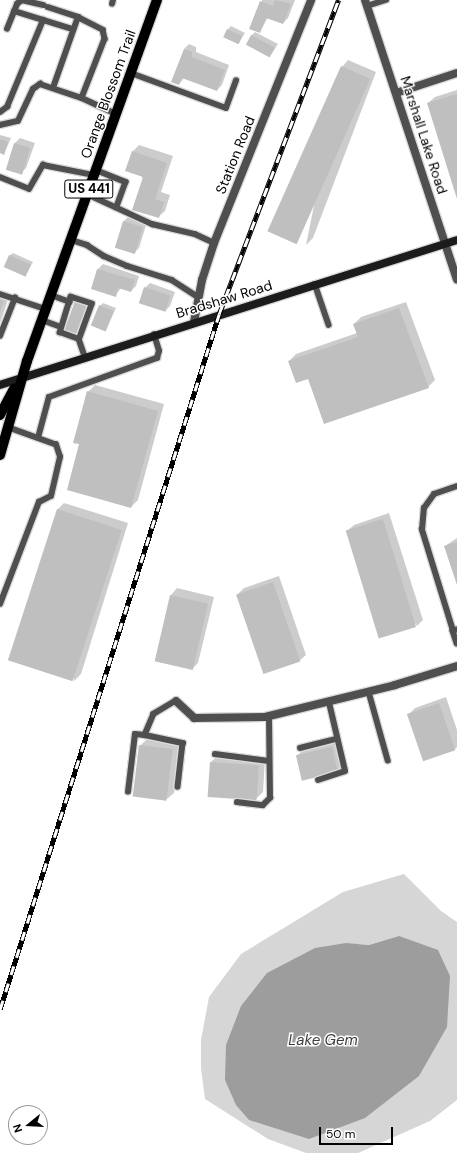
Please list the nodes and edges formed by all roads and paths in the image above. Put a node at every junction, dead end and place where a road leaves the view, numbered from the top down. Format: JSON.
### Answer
{"nodes":[{"id":1,"x":157,"y":0,"type":"edge"},
{"id":2,"x":310,"y":0,"type":"edge"},
{"id":3,"x":386,"y":0,"type":"edge"},
{"id":4,"x":366,"y":3,"type":"edge"},
{"id":5,"x":14,"y":11,"type":"junction"},
{"id":6,"x":78,"y":17,"type":"junction"},
{"id":7,"x":43,"y":20,"type":"junction"},
{"id":8,"x":7,"y":29,"type":"dead end"},
{"id":9,"x":73,"y":29,"type":"junction"},
{"id":10,"x":131,"y":73,"type":"junction"},
{"id":11,"x":457,"y":73,"type":"edge"},
{"id":12,"x":236,"y":81,"type":"dead end"},
{"id":13,"x":53,"y":88,"type":"junction"},
{"id":14,"x":396,"y":93,"type":"junction"},
{"id":15,"x":82,"y":98,"type":"junction"},
{"id":16,"x":0,"y":112,"type":"edge"},
{"id":17,"x":116,"y":114,"type":"junction"},
{"id":18,"x":0,"y":125,"type":"edge"},
{"id":19,"x":95,"y":173,"type":"junction"},
{"id":20,"x":0,"y":177,"type":"edge"},
{"id":21,"x":87,"y":194,"type":"junction"},
{"id":22,"x":117,"y":207,"type":"junction"},
{"id":23,"x":71,"y":240,"type":"junction"},
{"id":24,"x":457,"y":240,"type":"edge"},
{"id":25,"x":214,"y":243,"type":"junction"},
{"id":26,"x":446,"y":244,"type":"junction"},
{"id":27,"x":457,"y":279,"type":"edge"},
{"id":28,"x":315,"y":284,"type":"junction"},
{"id":29,"x":0,"y":294,"type":"edge"},
{"id":30,"x":51,"y":295,"type":"junction"},
{"id":31,"x":198,"y":297,"type":"junction"},
{"id":32,"x":15,"y":298,"type":"junction"},
{"id":33,"x":70,"y":302,"type":"junction"},
{"id":34,"x":46,"y":308,"type":"junction"},
{"id":35,"x":42,"y":320,"type":"junction"},
{"id":36,"x":194,"y":322,"type":"junction"},
{"id":37,"x":329,"y":326,"type":"dead end"},
{"id":38,"x":62,"y":328,"type":"junction"},
{"id":39,"x":154,"y":335,"type":"junction"},
{"id":40,"x":0,"y":336,"type":"edge"},
{"id":41,"x":80,"y":339,"type":"junction"},
{"id":42,"x":85,"y":356,"type":"junction"},
{"id":43,"x":21,"y":377,"type":"junction"},
{"id":44,"x":0,"y":385,"type":"edge"},
{"id":45,"x":0,"y":415,"type":"edge"},
{"id":46,"x":9,"y":428,"type":"junction"},
{"id":47,"x":38,"y":438,"type":"junction"},
{"id":48,"x":0,"y":455,"type":"edge"},
{"id":49,"x":457,"y":486,"type":"edge"},
{"id":50,"x":0,"y":604,"type":"edge"},
{"id":51,"x":455,"y":631,"type":"edge"},
{"id":52,"x":457,"y":643,"type":"edge"},
{"id":53,"x":457,"y":666,"type":"edge"},
{"id":54,"x":369,"y":692,"type":"junction"},
{"id":55,"x":176,"y":701,"type":"joint"},
{"id":56,"x":329,"y":703,"type":"junction"},
{"id":57,"x":269,"y":716,"type":"junction"},
{"id":58,"x":145,"y":735,"type":"junction"},
{"id":59,"x":337,"y":739,"type":"junction"},
{"id":60,"x":300,"y":748,"type":"dead end"},
{"id":61,"x":215,"y":754,"type":"dead end"},
{"id":62,"x":388,"y":760,"type":"dead end"},
{"id":63,"x":269,"y":761,"type":"junction"},
{"id":64,"x":318,"y":780,"type":"dead end"},
{"id":65,"x":178,"y":787,"type":"dead end"},
{"id":66,"x":128,"y":792,"type":"dead end"},
{"id":67,"x":237,"y":802,"type":"dead end"}],
"edges":[{"from":1,"to":10,"type":"main road","name":"Orange Blossom Trail","number":"US 441"},
{"from":2,"to":25,"type":"street","name":"Station Road"},
{"from":3,"to":4,"type":"lane"},
{"from":4,"to":14,"type":"street","name":"Marshall Lake Road"},
{"from":5,"to":6,"type":"lane"},
{"from":5,"to":7,"type":"lane"},
{"from":5,"to":8,"type":"lane"},
{"from":6,"to":9,"type":"lane"},
{"from":6,"to":15,"type":"lane"},
{"from":7,"to":9,"type":"lane"},
{"from":7,"to":16,"type":"lane"},
{"from":9,"to":13,"type":"lane"},
{"from":10,"to":12,"type":"lane"},
{"from":10,"to":17,"type":"main road","name":"Orange Blossom Trail","number":"US 441"},
{"from":11,"to":14,"type":"street"},
{"from":13,"to":15,"type":"lane"},
{"from":13,"to":18,"type":"lane"},
{"from":14,"to":26,"type":"street","name":"Marshall Lake Road"},
{"from":15,"to":17,"type":"lane"},
{"from":17,"to":19,"type":"main road","name":"Orange Blossom Trail","number":"US 441"},
{"from":19,"to":20,"type":"lane"},
{"from":19,"to":21,"type":"main road","name":"Orange Blossom Trail","number":"US 441"},
{"from":19,"to":22,"type":"lane"},
{"from":21,"to":22,"type":"lane"},
{"from":21,"to":23,"type":"main road","name":"Orange Blossom Trail","number":"US 441"},
{"from":22,"to":25,"type":"lane"},
{"from":23,"to":30,"type":"main road","name":"Orange Blossom Trail","number":"US 441"},
{"from":23,"to":31,"type":"lane"},
{"from":24,"to":26,"type":"street","name":"Bradshaw Road"},
{"from":25,"to":31,"type":"street","name":"Station Road"},
{"from":26,"to":27,"type":"street","name":"Marshall Lake Road"},
{"from":26,"to":28,"type":"street","name":"Bradshaw Road"},
{"from":28,"to":36,"type":"street","name":"Bradshaw Road"},
{"from":28,"to":37,"type":"lane"},
{"from":29,"to":32,"type":"lane"},
{"from":30,"to":33,"type":"lane"},
{"from":30,"to":34,"type":"main road","name":"Orange Blossom Trail","number":"US 441"},
{"from":31,"to":36,"type":"street","name":"Station Road"},
{"from":32,"to":34,"type":"lane"},
{"from":32,"to":40,"type":"lane"},
{"from":33,"to":38,"type":"lane"},
{"from":33,"to":41,"type":"lane"},
{"from":34,"to":35,"type":"main road","name":"Orange Blossom Trail","number":"US 441"},
{"from":35,"to":38,"type":"lane"},
{"from":35,"to":43,"type":"main road","name":"Orange Blossom Trail","number":"US 441"},
{"from":36,"to":39,"type":"street","name":"Bradshaw Road"},
{"from":38,"to":41,"type":"lane"},
{"from":39,"to":42,"type":"street","name":"Bradshaw Road"},
{"from":39,"to":47,"type":"lane"},
{"from":41,"to":42,"type":"lane"},
{"from":42,"to":43,"type":"street","name":"Bradshaw Road"},
{"from":43,"to":44,"type":"street","name":"Bradshaw Road"},
{"from":43,"to":45,"type":"main road","name":"Orange Blossom Trail","number":"US 441"},
{"from":43,"to":46,"type":"main road","name":"Orange Blossom Trail","number":"US 441"},
{"from":46,"to":47,"type":"lane"},
{"from":46,"to":48,"type":"main road","name":"Orange Blossom Trail","number":"US 441"},
{"from":47,"to":50,"type":"lane"},
{"from":49,"to":51,"type":"lane"},
{"from":51,"to":52,"type":"lane"},
{"from":53,"to":54,"type":"street"},
{"from":54,"to":56,"type":"street"},
{"from":54,"to":62,"type":"lane"},
{"from":55,"to":57,"type":"street"},
{"from":55,"to":58,"type":"lane"},
{"from":56,"to":57,"type":"street"},
{"from":56,"to":59,"type":"lane"},
{"from":57,"to":63,"type":"lane"},
{"from":58,"to":65,"type":"lane"},
{"from":58,"to":66,"type":"lane"},
{"from":59,"to":60,"type":"lane"},
{"from":59,"to":64,"type":"lane"},
{"from":61,"to":63,"type":"lane"},
{"from":63,"to":67,"type":"lane"}]}
